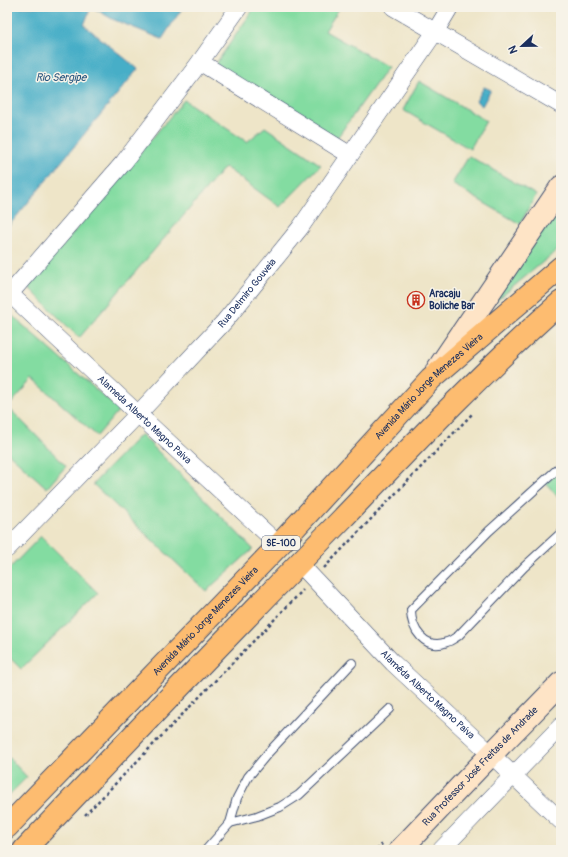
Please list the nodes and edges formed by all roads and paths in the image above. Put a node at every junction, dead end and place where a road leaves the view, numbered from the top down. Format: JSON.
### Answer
{"nodes":[{"id":1,"x":238,"y":7,"type":"edge"},
{"id":2,"x":393,"y":7,"type":"edge"},
{"id":3,"x":450,"y":7,"type":"edge"},
{"id":4,"x":435,"y":32,"type":"junction"},
{"id":5,"x":200,"y":62,"type":"junction"},
{"id":6,"x":561,"y":105,"type":"edge"},
{"id":7,"x":350,"y":155,"type":"junction"},
{"id":8,"x":561,"y":187,"type":"edge"},
{"id":9,"x":561,"y":267,"type":"edge"},
{"id":10,"x":9,"y":295,"type":"edge"},
{"id":11,"x":561,"y":302,"type":"edge"},
{"id":12,"x":431,"y":379,"type":"junction"},
{"id":13,"x":138,"y":414,"type":"junction"},
{"id":14,"x":561,"y":466,"type":"edge"},
{"id":15,"x":561,"y":533,"type":"edge"},
{"id":16,"x":279,"y":545,"type":"junction"},
{"id":17,"x":7,"y":548,"type":"edge"},
{"id":18,"x":299,"y":563,"type":"junction"},
{"id":19,"x":176,"y":652,"type":"junction"},
{"id":20,"x":352,"y":663,"type":"dead end"},
{"id":21,"x":194,"y":671,"type":"junction"},
{"id":22,"x":561,"y":683,"type":"edge"},
{"id":23,"x":390,"y":709,"type":"dead end"},
{"id":24,"x":561,"y":726,"type":"edge"},
{"id":25,"x":491,"y":754,"type":"junction"},
{"id":26,"x":61,"y":771,"type":"junction"},
{"id":27,"x":512,"y":775,"type":"junction"},
{"id":28,"x":78,"y":793,"type":"junction"},
{"id":29,"x":561,"y":821,"type":"edge"},
{"id":30,"x":230,"y":823,"type":"junction"},
{"id":31,"x":7,"y":827,"type":"edge"},
{"id":32,"x":24,"y":850,"type":"edge"},
{"id":33,"x":206,"y":850,"type":"edge"},
{"id":34,"x":400,"y":850,"type":"edge"},
{"id":35,"x":441,"y":850,"type":"edge"}],
"edges":[{"from":1,"to":5,"type":"street"},
{"from":2,"to":4,"type":"street"},
{"from":3,"to":4,"type":"street","name":"Rua Delmiro Gouveia"},
{"from":4,"to":6,"type":"street"},
{"from":4,"to":7,"type":"street","name":"Rua Delmiro Gouveia"},
{"from":5,"to":7,"type":"street"},
{"from":5,"to":10,"type":"street"},
{"from":7,"to":13,"type":"street","name":"Rua Delmiro Gouveia"},
{"from":8,"to":12,"type":"street"},
{"from":9,"to":12,"type":"main road","name":"Avenida Mário Jorge Menezes Vieira","number":"SE-100"},
{"from":10,"to":13,"type":"street","name":"Alameda Alberto Magno Paiva"},
{"from":11,"to":18,"type":"main road","number":"SE-100"},
{"from":12,"to":16,"type":"main road","name":"Avenida Mário Jorge Menezes Vieira","number":"SE-100"},
{"from":13,"to":16,"type":"street","name":"Alameda Alberto Magno Paiva"},
{"from":13,"to":17,"type":"street","name":"Rua Delmiro Gouveia"},
{"from":14,"to":15,"type":"lane"},
{"from":16,"to":19,"type":"main road","name":"Avenida Mário Jorge Menezes Vieira","number":"SE-100"},
{"from":18,"to":21,"type":"main road","number":"SE-100"},
{"from":18,"to":25,"type":"street","name":"Alamêda Alberto Magno Paiva"},
{"from":19,"to":21,"type":"main road"},
{"from":19,"to":26,"type":"main road","name":"Avenida Mário Jorge Menezes Vieira","number":"SE-100"},
{"from":20,"to":30,"type":"lane"},
{"from":21,"to":28,"type":"main road","number":"SE-100"},
{"from":22,"to":25,"type":"street","name":"Rua Professor José Freitas de Andrade"},
{"from":23,"to":30,"type":"lane"},
{"from":24,"to":27,"type":"street"},
{"from":25,"to":27,"type":"street","name":"Alamêda Alberto Magno Paiva"},
{"from":25,"to":34,"type":"street","name":"Rua Professor José Freitas de Andrade"},
{"from":26,"to":28,"type":"main road"},
{"from":26,"to":31,"type":"main road","name":"Avenida Mário Jorge Menezes Vieira","number":"SE-100"},
{"from":27,"to":29,"type":"street","name":"Alamêda Alberto Magno Paiva"},
{"from":27,"to":35,"type":"street"},
{"from":28,"to":32,"type":"main road","number":"SE-100"},
{"from":30,"to":33,"type":"lane"}]}
